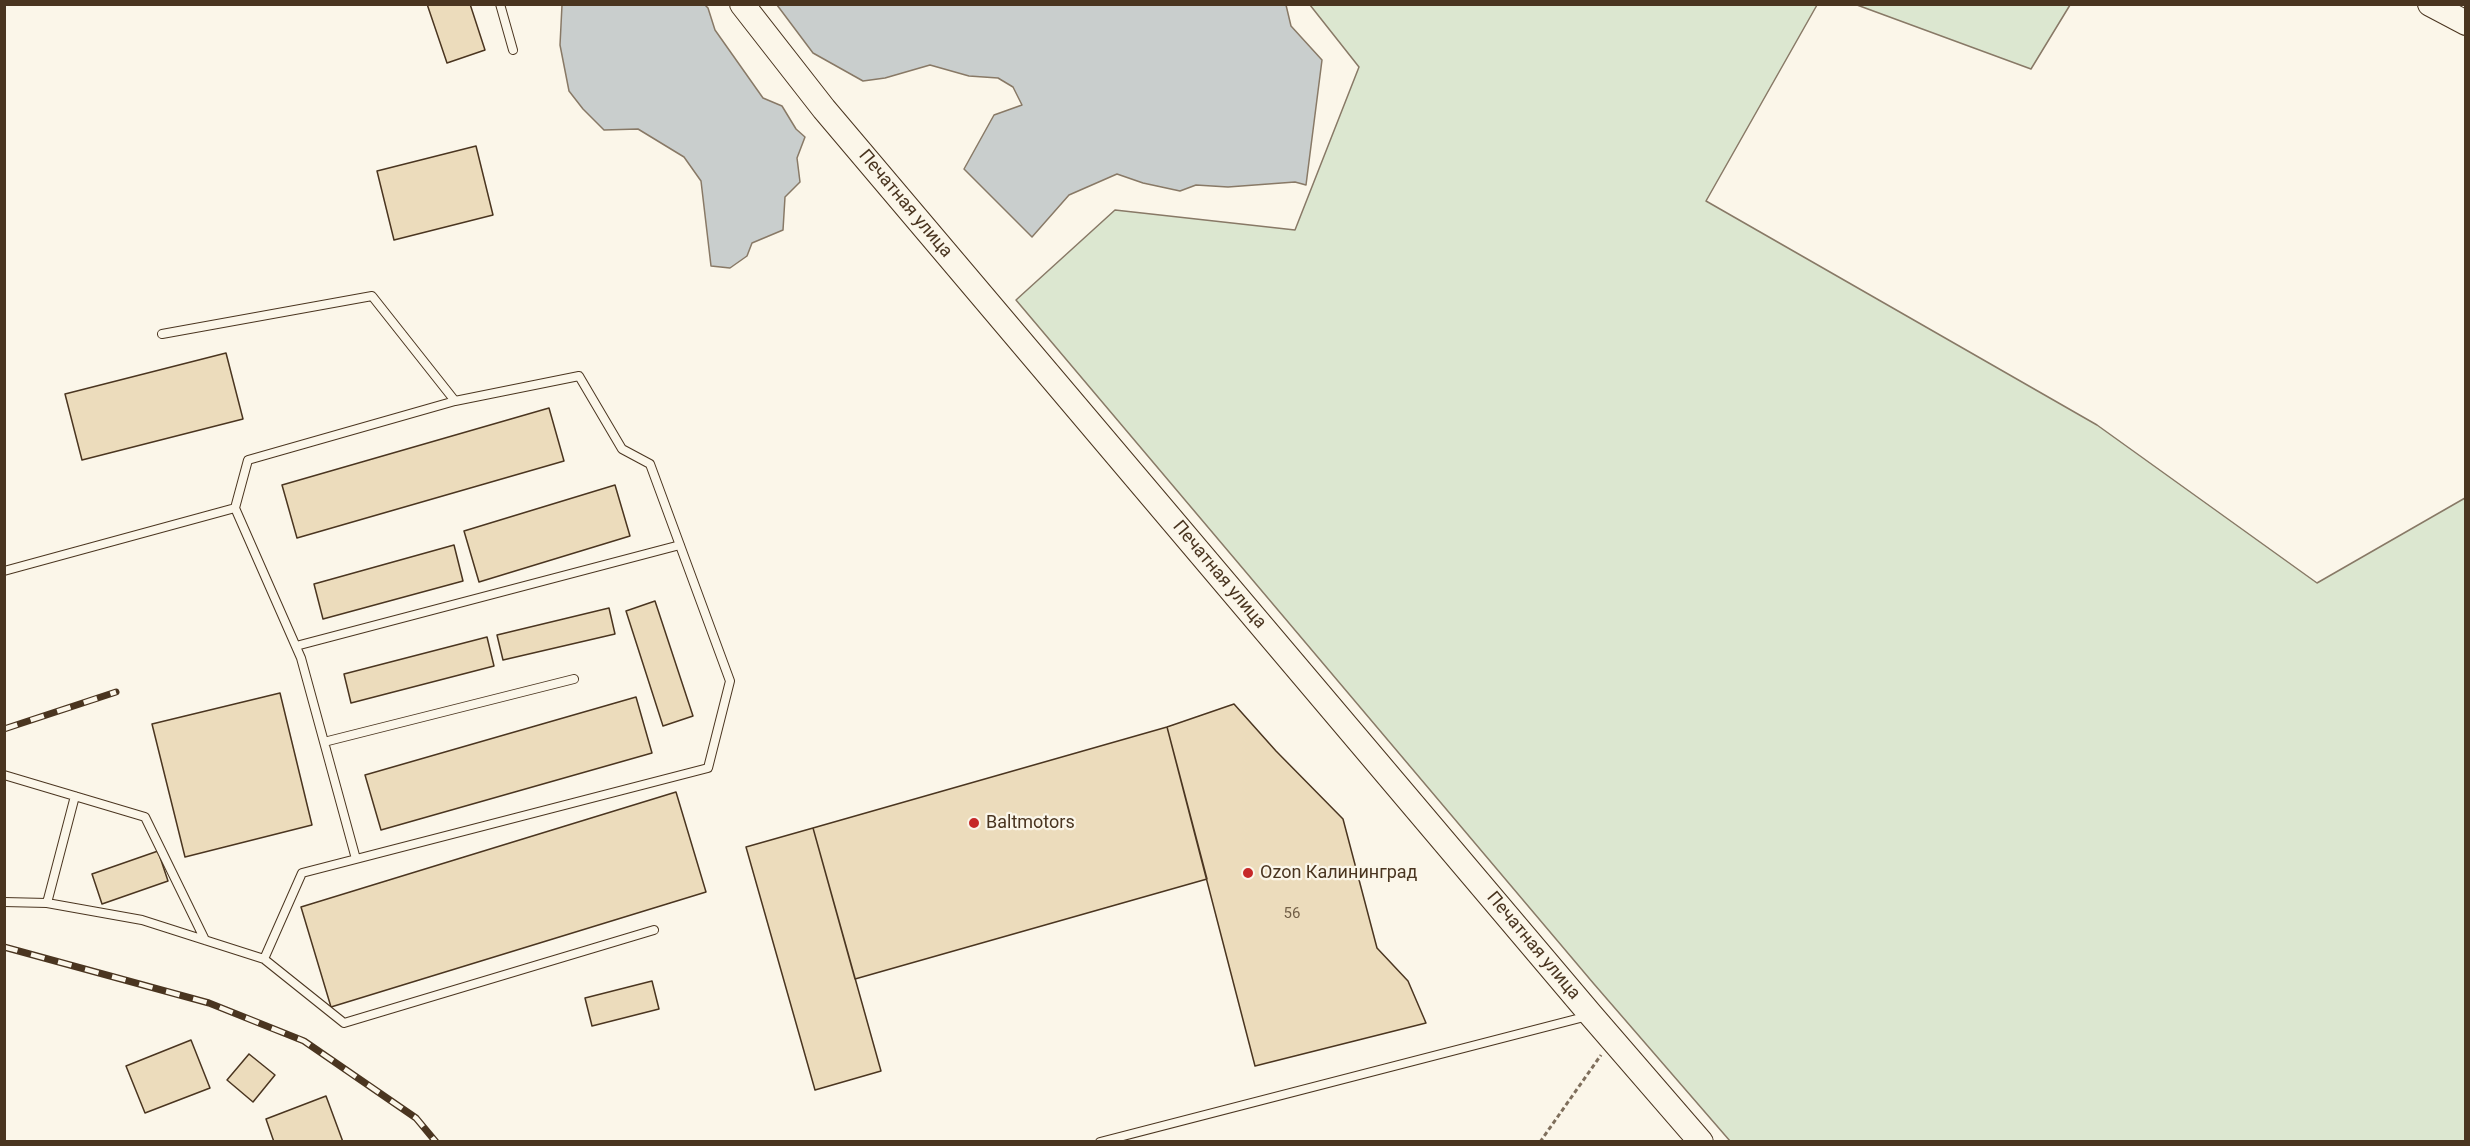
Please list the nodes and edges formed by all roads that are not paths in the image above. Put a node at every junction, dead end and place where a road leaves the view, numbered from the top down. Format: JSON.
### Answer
{"nodes":[{"id":1,"x":500,"y":4,"type":"edge"},
{"id":2,"x":742,"y":4,"type":"edge"},
{"id":3,"x":2430,"y":4,"type":"edge"},
{"id":4,"x":2466,"y":23,"type":"edge"},
{"id":5,"x":513,"y":50,"type":"dead end"},
{"id":6,"x":162,"y":334,"type":"dead end"},
{"id":7,"x":455,"y":400,"type":"junction"},
{"id":8,"x":235,"y":508,"type":"junction"},
{"id":9,"x":680,"y":545,"type":"junction"},
{"id":10,"x":4,"y":571,"type":"edge"},
{"id":11,"x":296,"y":646,"type":"junction"},
{"id":12,"x":574,"y":679,"type":"dead end"},
{"id":13,"x":324,"y":742,"type":"junction"},
{"id":14,"x":4,"y":775,"type":"edge"},
{"id":15,"x":75,"y":796,"type":"junction"},
{"id":16,"x":356,"y":859,"type":"junction"},
{"id":17,"x":4,"y":902,"type":"edge"},
{"id":18,"x":47,"y":903,"type":"junction"},
{"id":19,"x":654,"y":930,"type":"dead end"},
{"id":20,"x":206,"y":940,"type":"junction"},
{"id":21,"x":264,"y":959,"type":"junction"},
{"id":22,"x":1591,"y":1015,"type":"junction"},
{"id":23,"x":1100,"y":1142,"type":"edge"},
{"id":24,"x":1701,"y":1142,"type":"edge"}],
"edges":[{"from":1,"to":5,"type":"lane"},
{"from":2,"to":22,"type":"street","name":"Печатная улица"},
{"from":3,"to":4,"type":"street"},
{"from":6,"to":7,"type":"lane"},
{"from":7,"to":8,"type":"lane"},
{"from":7,"to":9,"type":"lane"},
{"from":8,"to":10,"type":"lane"},
{"from":8,"to":11,"type":"lane"},
{"from":9,"to":11,"type":"lane"},
{"from":9,"to":16,"type":"lane"},
{"from":11,"to":13,"type":"lane"},
{"from":12,"to":13,"type":"lane"},
{"from":13,"to":16,"type":"lane"},
{"from":14,"to":15,"type":"lane"},
{"from":15,"to":18,"type":"lane"},
{"from":15,"to":20,"type":"lane"},
{"from":16,"to":21,"type":"lane"},
{"from":17,"to":18,"type":"lane"},
{"from":18,"to":20,"type":"lane"},
{"from":19,"to":21,"type":"lane"},
{"from":20,"to":21,"type":"lane"},
{"from":22,"to":23,"type":"lane"},
{"from":22,"to":24,"type":"street","name":"Печатная улица"}]}
